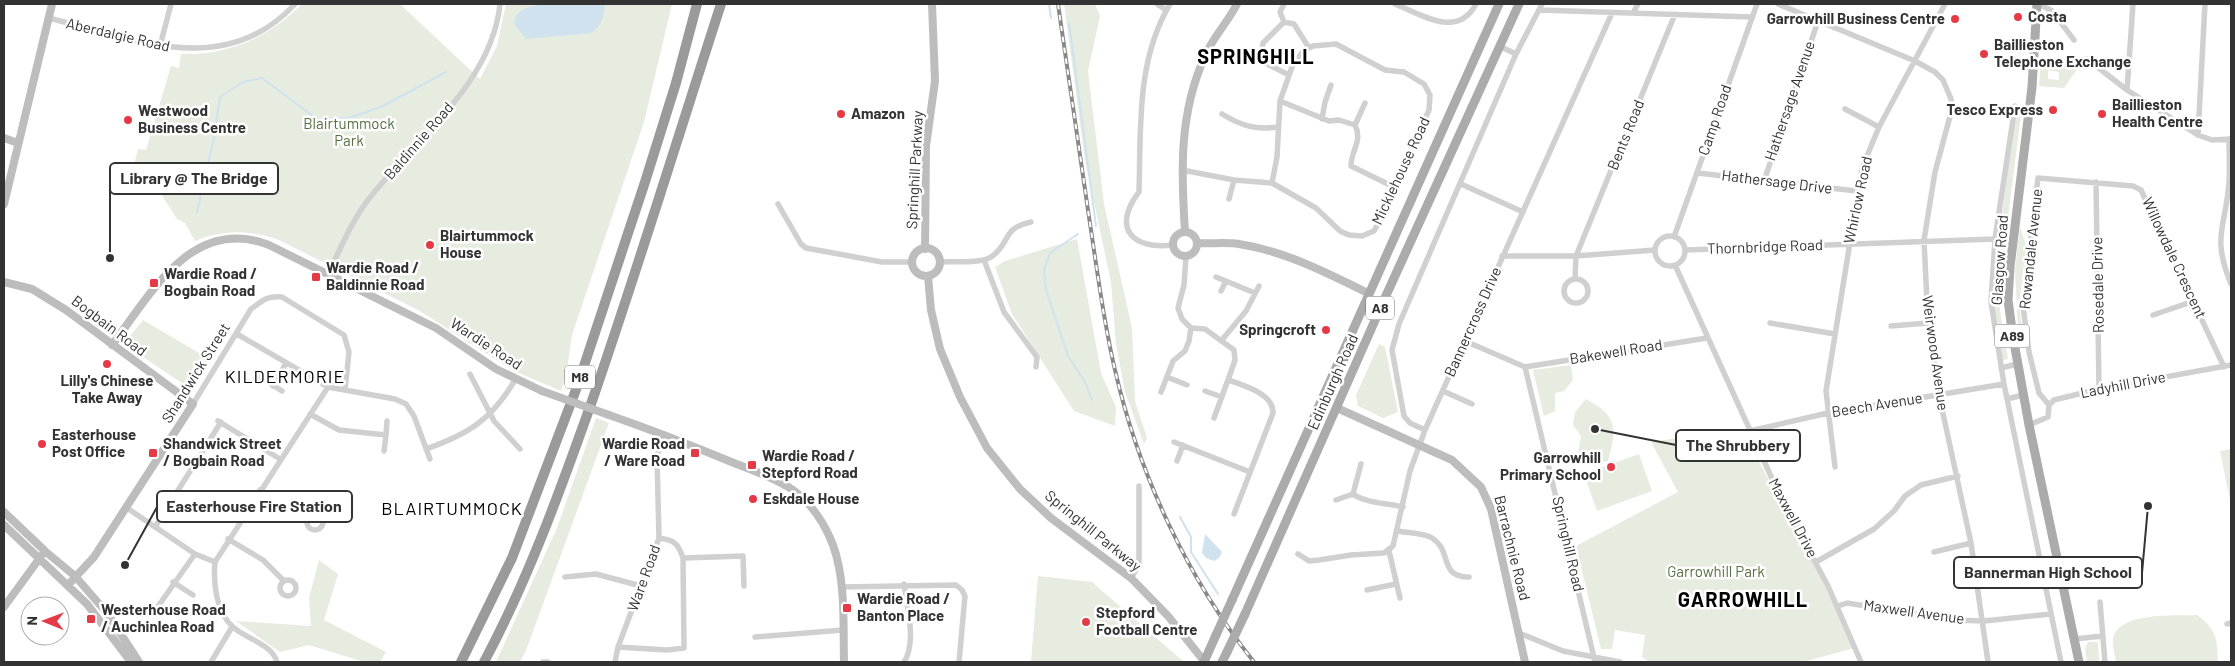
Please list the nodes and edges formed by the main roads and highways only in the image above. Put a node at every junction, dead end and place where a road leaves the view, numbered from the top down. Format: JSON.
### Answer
{"nodes":[{"id":1,"x":692,"y":4,"type":"edge"},
{"id":2,"x":697,"y":4,"type":"edge"},
{"id":3,"x":717,"y":4,"type":"edge"},
{"id":4,"x":721,"y":4,"type":"edge"},
{"id":5,"x":1499,"y":4,"type":"edge"},
{"id":6,"x":1518,"y":4,"type":"edge"},
{"id":7,"x":2038,"y":4,"type":"edge"},
{"id":8,"x":1483,"y":39,"type":"junction"},
{"id":9,"x":1499,"y":46,"type":"junction"},
{"id":10,"x":676,"y":83,"type":"junction"},
{"id":11,"x":694,"y":88,"type":"junction"},
{"id":12,"x":1368,"y":293,"type":"junction"},
{"id":13,"x":1384,"y":300,"type":"junction"},
{"id":14,"x":1323,"y":402,"type":"junction"},
{"id":15,"x":1337,"y":408,"type":"junction"},
{"id":16,"x":461,"y":662,"type":"edge"},
{"id":17,"x":484,"y":662,"type":"edge"},
{"id":18,"x":1205,"y":662,"type":"edge"},
{"id":19,"x":1222,"y":662,"type":"edge"},
{"id":20,"x":2079,"y":662,"type":"edge"}],
"edges":[{"from":1,"to":10,"type":"highway"},
{"from":2,"to":10,"type":"highway","number":"M8"},
{"from":3,"to":11,"type":"highway","number":"M8"},
{"from":4,"to":11,"type":"highway","number":"M8"},
{"from":5,"to":8,"type":"main road","name":"Edinburgh Road","number":"A8"},
{"from":6,"to":9,"type":"main road","name":"Edinburgh Road","number":"A8"},
{"from":7,"to":20,"type":"main road","name":"Glasgow Road","number":"A89"},
{"from":8,"to":9,"type":"main road"},
{"from":8,"to":12,"type":"main road","name":"Edinburgh Road","number":"A8"},
{"from":9,"to":13,"type":"main road","name":"Edinburgh Road","number":"A8"},
{"from":10,"to":16,"type":"highway","number":"M8"},
{"from":11,"to":17,"type":"highway","number":"M8"},
{"from":12,"to":13,"type":"main road","number":"A8"},
{"from":12,"to":14,"type":"main road","name":"Edinburgh Road","number":"A8"},
{"from":13,"to":15,"type":"main road","name":"Edinburgh Road","number":"A8"},
{"from":14,"to":15,"type":"main road"},
{"from":14,"to":18,"type":"main road","name":"Edinburgh Road","number":"A8","bridge":true},
{"from":15,"to":19,"type":"main road","name":"Edinburgh Road","number":"A8","bridge":true}]}
